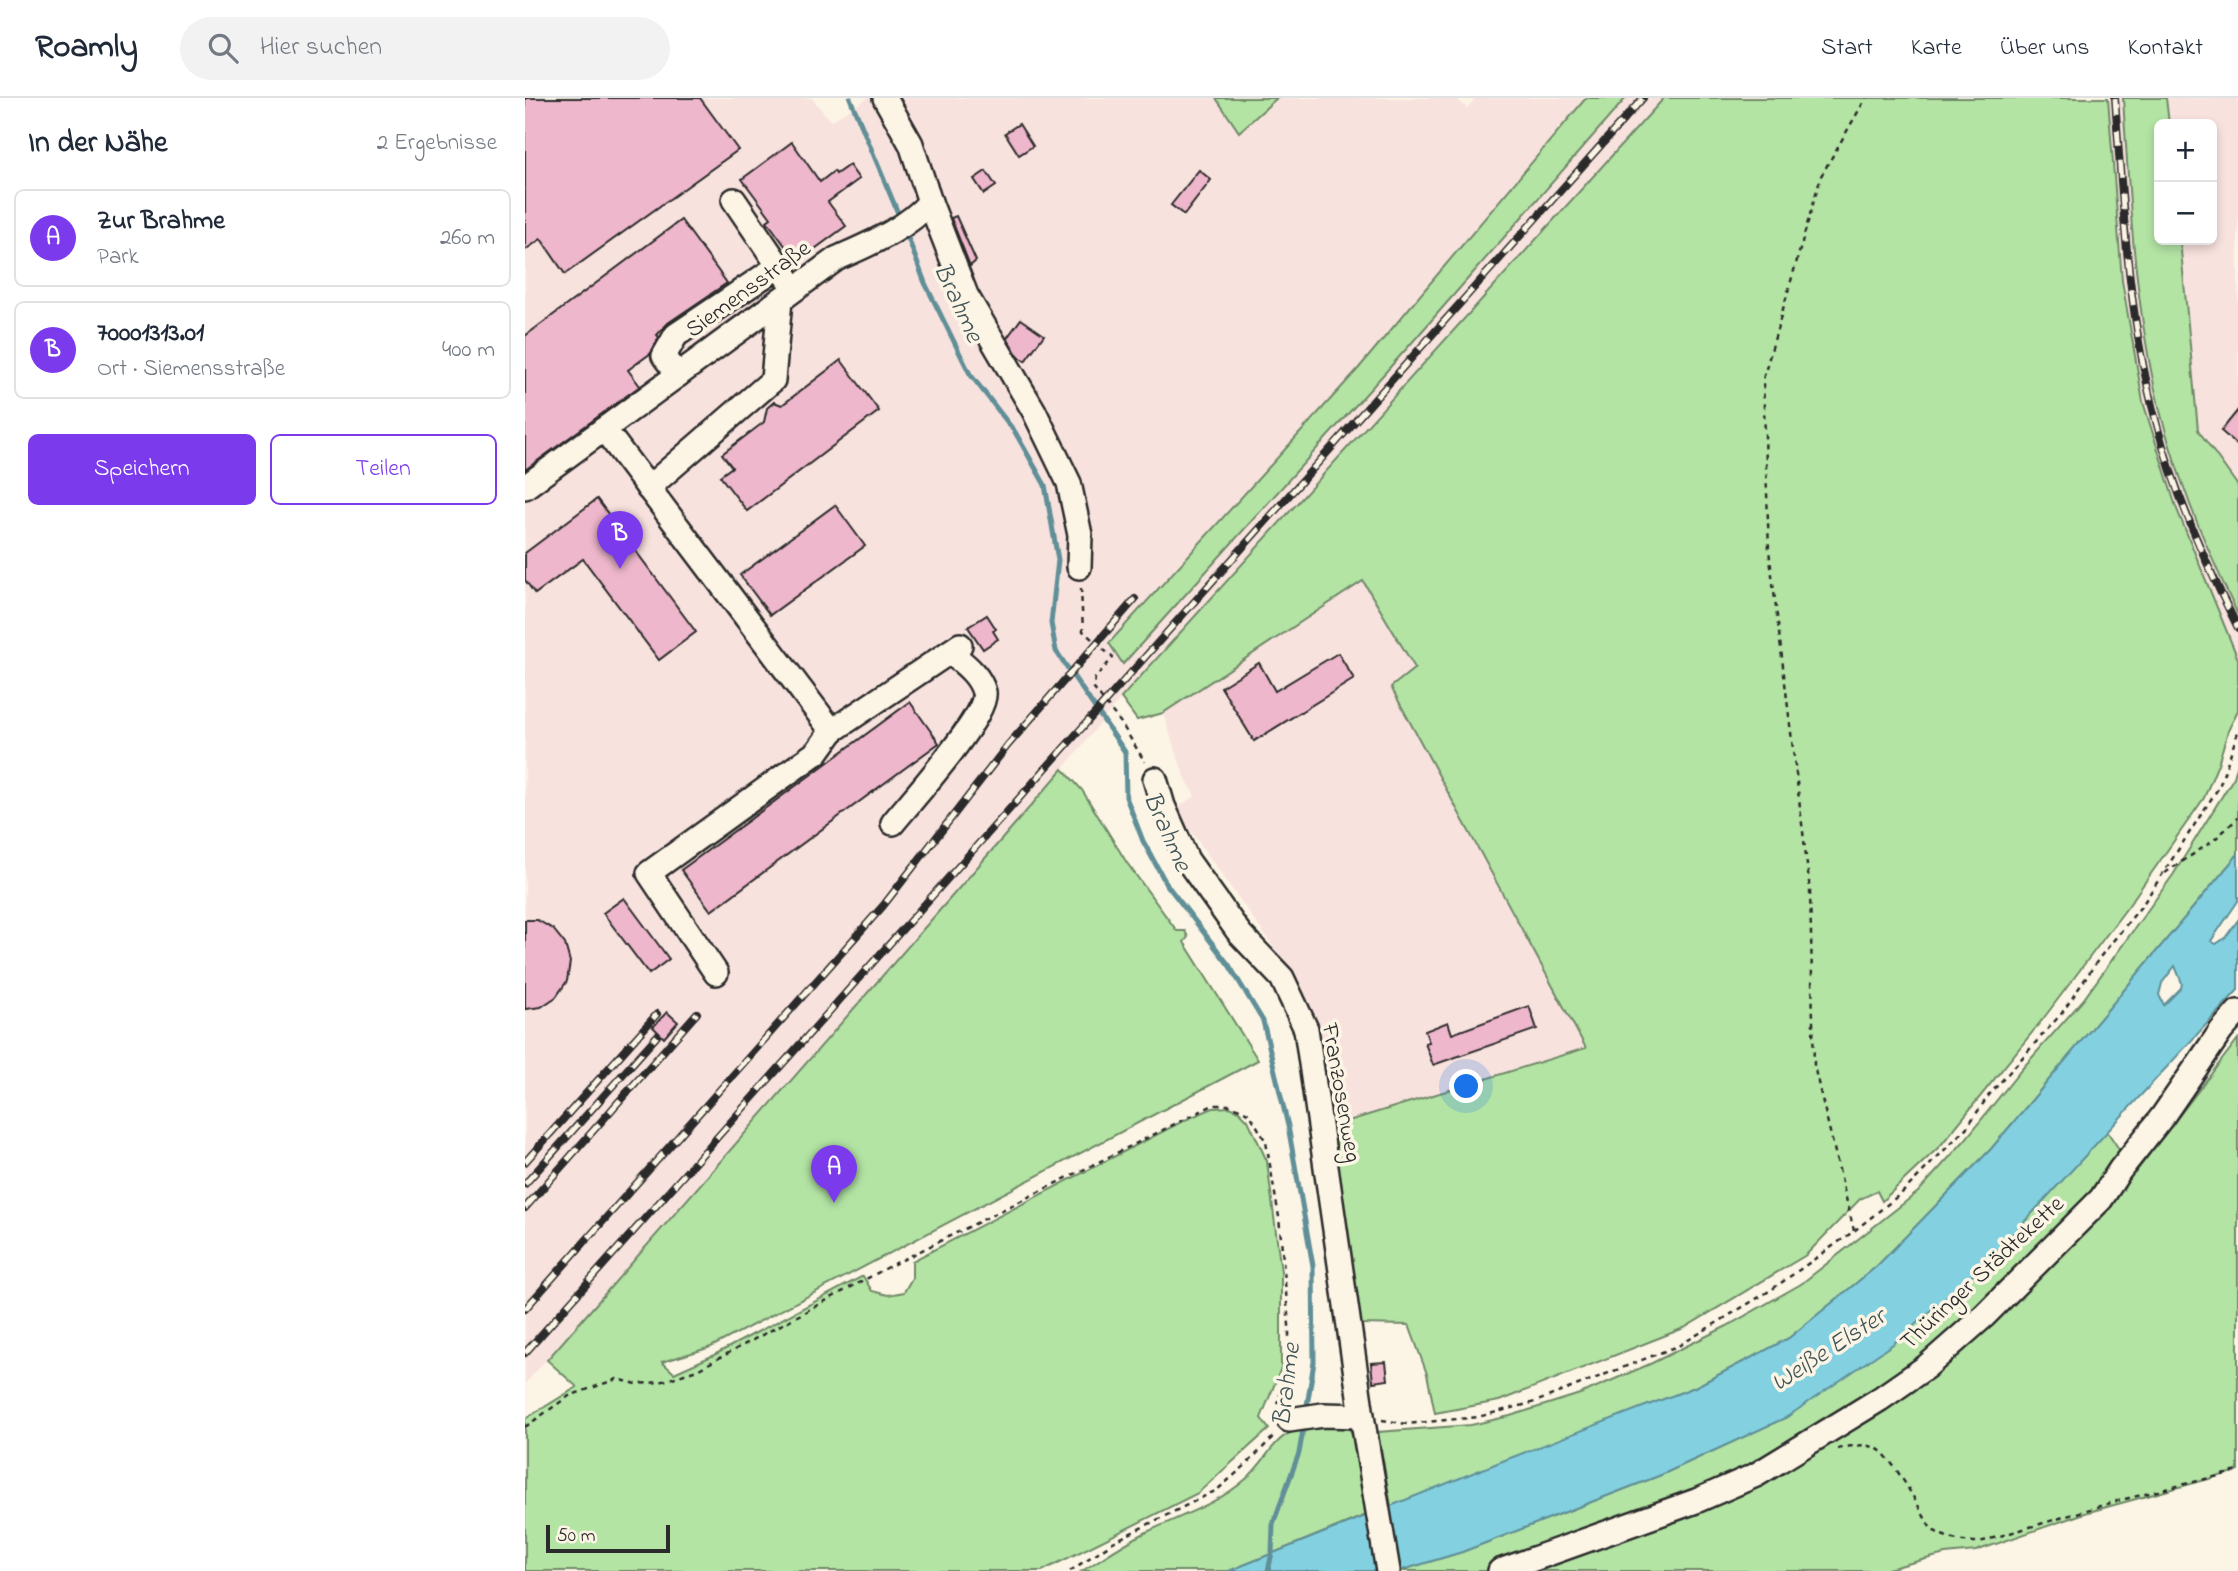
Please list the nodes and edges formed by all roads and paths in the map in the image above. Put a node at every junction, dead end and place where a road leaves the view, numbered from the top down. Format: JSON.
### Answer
{"nodes":[{"id":1,"x":885,"y":98,"type":"edge"},
{"id":2,"x":1866,"y":98,"type":"edge"},
{"id":3,"x":734,"y":200,"type":"dead end"},
{"id":4,"x":926,"y":207,"type":"junction"},
{"id":5,"x":779,"y":266,"type":"junction"},
{"id":6,"x":787,"y":295,"type":"junction"},
{"id":7,"x":678,"y":375,"type":"junction"},
{"id":8,"x":604,"y":429,"type":"junction"},
{"id":9,"x":525,"y":487,"type":"edge"},
{"id":10,"x":648,"y":488,"type":"junction"},
{"id":11,"x":1079,"y":567,"type":"joint"},
{"id":12,"x":832,"y":731,"type":"junction"},
{"id":13,"x":2238,"y":732,"type":"edge"},
{"id":14,"x":1155,"y":779,"type":"joint"},
{"id":15,"x":2238,"y":818,"type":"edge"},
{"id":16,"x":893,"y":823,"type":"dead end"},
{"id":17,"x":2162,"y":875,"type":"junction"},
{"id":18,"x":716,"y":973,"type":"dead end"},
{"id":19,"x":2238,"y":1012,"type":"edge"},
{"id":20,"x":1854,"y":1231,"type":"junction"},
{"id":21,"x":1362,"y":1416,"type":"junction"},
{"id":22,"x":1289,"y":1420,"type":"junction"},
{"id":23,"x":525,"y":1427,"type":"edge"},
{"id":24,"x":1838,"y":1449,"type":"dead end"},
{"id":25,"x":2238,"y":1471,"type":"edge"},
{"id":26,"x":1070,"y":1571,"type":"edge"},
{"id":27,"x":1388,"y":1571,"type":"edge"},
{"id":28,"x":1500,"y":1571,"type":"edge"}],
"edges":[{"from":1,"to":4,"type":"street"},
{"from":2,"to":20,"type":"path"},
{"from":3,"to":5,"type":"street"},
{"from":4,"to":6,"type":"street","name":"Siemensstraße"},
{"from":4,"to":11,"type":"street"},
{"from":5,"to":6,"type":"street"},
{"from":5,"to":7,"type":"street"},
{"from":6,"to":7,"type":"street","name":"Siemensstraße"},
{"from":6,"to":10,"type":"street"},
{"from":7,"to":8,"type":"street","name":"Siemensstraße"},
{"from":8,"to":9,"type":"street","name":"Siemensstraße"},
{"from":8,"to":10,"type":"street"},
{"from":10,"to":12,"type":"street"},
{"from":11,"to":14,"type":"path"},
{"from":12,"to":16,"type":"street"},
{"from":12,"to":18,"type":"street"},
{"from":13,"to":17,"type":"path"},
{"from":14,"to":21,"type":"street","name":"Franzosenweg"},
{"from":15,"to":17,"type":"path"},
{"from":17,"to":20,"type":"path"},
{"from":19,"to":28,"type":"street","name":"Thüringer Städtekette"},
{"from":20,"to":21,"type":"path"},
{"from":21,"to":22,"type":"street"},
{"from":21,"to":27,"type":"street","name":"Franzosenweg"},
{"from":22,"to":23,"type":"path"},
{"from":22,"to":26,"type":"path"},
{"from":24,"to":25,"type":"path"}]}
